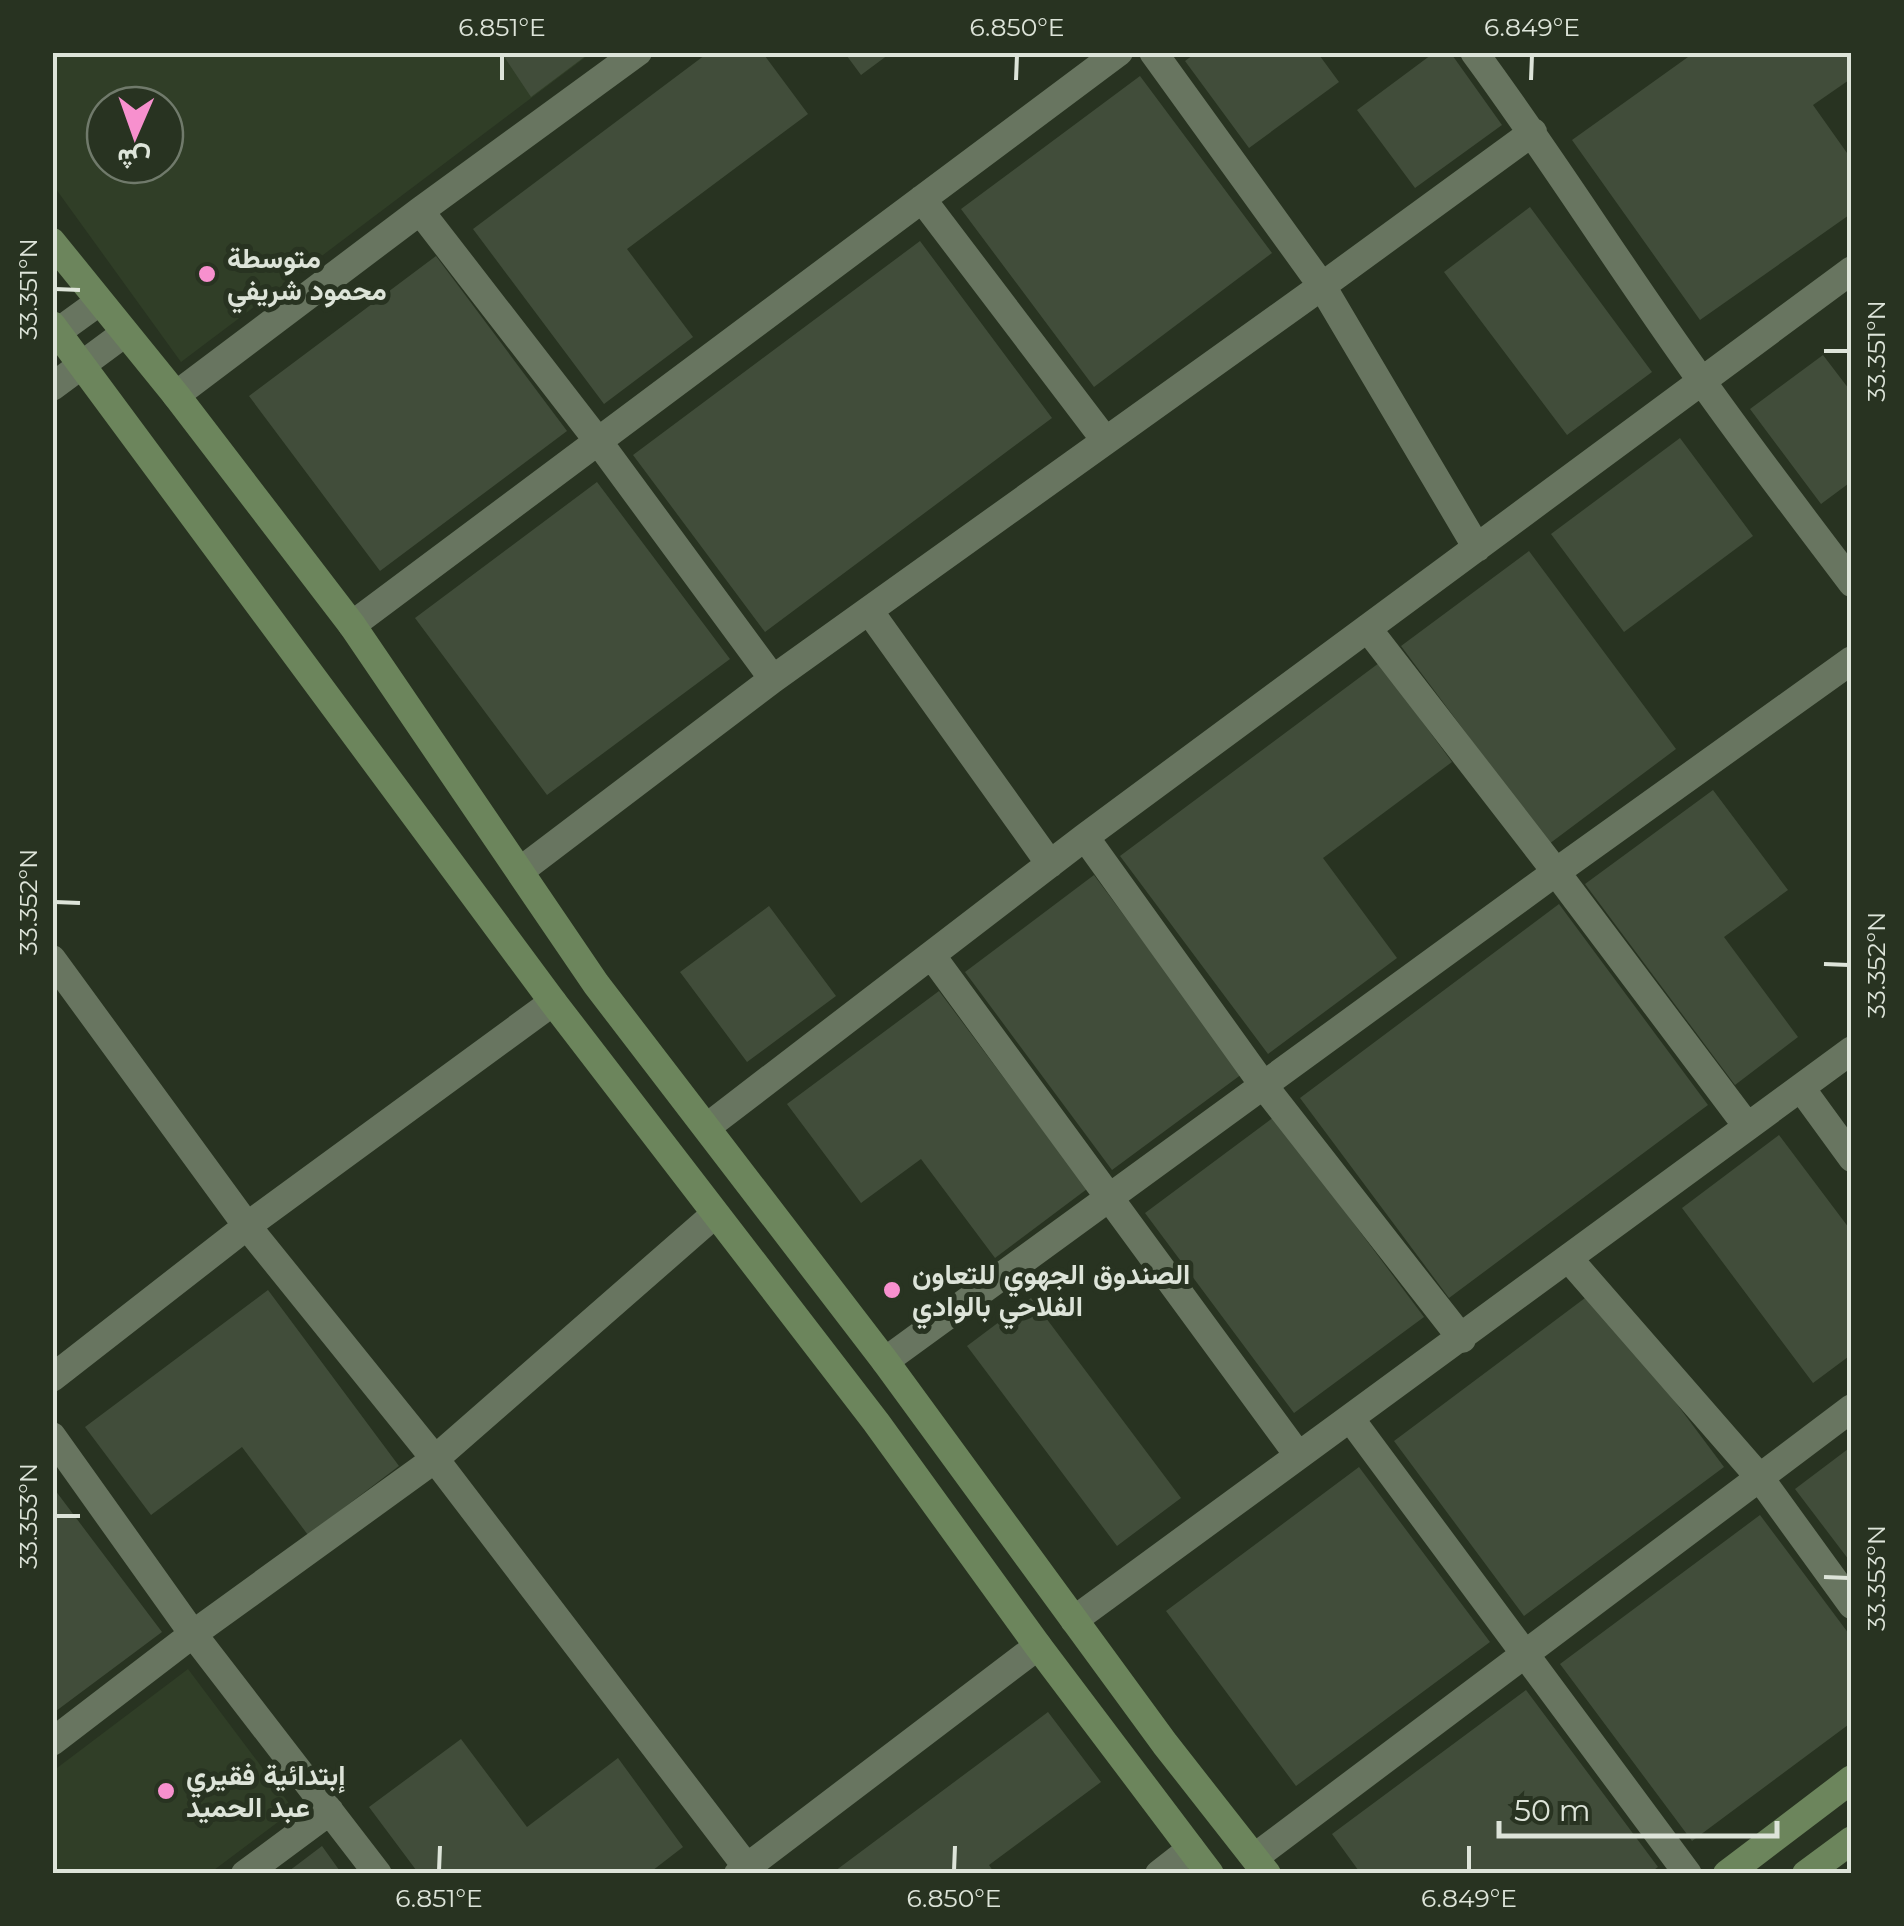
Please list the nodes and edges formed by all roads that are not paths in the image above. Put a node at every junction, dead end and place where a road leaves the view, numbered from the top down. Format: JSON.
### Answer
{"nodes":[{"id":1,"x":638,"y":52,"type":"edge"},
{"id":2,"x":1119,"y":52,"type":"edge"},
{"id":3,"x":1153,"y":52,"type":"edge"},
{"id":4,"x":1474,"y":52,"type":"edge"},
{"id":5,"x":1533,"y":132,"type":"junction"},
{"id":6,"x":922,"y":200,"type":"junction"},
{"id":7,"x":420,"y":211,"type":"junction"},
{"id":8,"x":52,"y":242,"type":"edge"},
{"id":9,"x":1852,"y":270,"type":"edge"},
{"id":10,"x":1322,"y":286,"type":"junction"},
{"id":11,"x":99,"y":302,"type":"junction"},
{"id":12,"x":54,"y":331,"type":"edge"},
{"id":13,"x":125,"y":333,"type":"junction"},
{"id":14,"x":84,"y":364,"type":"junction"},
{"id":15,"x":1701,"y":380,"type":"junction"},
{"id":16,"x":52,"y":387,"type":"edge"},
{"id":17,"x":176,"y":395,"type":"junction"},
{"id":18,"x":1105,"y":440,"type":"junction"},
{"id":19,"x":598,"y":442,"type":"junction"},
{"id":20,"x":1477,"y":548,"type":"junction"},
{"id":21,"x":1852,"y":583,"type":"edge"},
{"id":22,"x":870,"y":612,"type":"junction"},
{"id":23,"x":352,"y":625,"type":"junction"},
{"id":24,"x":1368,"y":629,"type":"junction"},
{"id":25,"x":1852,"y":660,"type":"edge"},
{"id":26,"x":772,"y":680,"type":"junction"},
{"id":27,"x":1085,"y":837,"type":"junction"},
{"id":28,"x":1050,"y":864,"type":"junction"},
{"id":29,"x":520,"y":871,"type":"junction"},
{"id":30,"x":1556,"y":872,"type":"junction"},
{"id":31,"x":932,"y":956,"type":"junction"},
{"id":32,"x":52,"y":959,"type":"edge"},
{"id":33,"x":553,"y":1002,"type":"junction"},
{"id":34,"x":1852,"y":1050,"type":"edge"},
{"id":35,"x":1264,"y":1086,"type":"junction"},
{"id":36,"x":1801,"y":1088,"type":"junction"},
{"id":37,"x":1748,"y":1126,"type":"junction"},
{"id":38,"x":708,"y":1127,"type":"junction"},
{"id":39,"x":1852,"y":1158,"type":"edge"},
{"id":40,"x":1108,"y":1200,"type":"junction"},
{"id":41,"x":714,"y":1215,"type":"junction"},
{"id":42,"x":247,"y":1226,"type":"junction"},
{"id":43,"x":1569,"y":1259,"type":"junction"},
{"id":44,"x":1462,"y":1339,"type":"junction"},
{"id":45,"x":885,"y":1360,"type":"junction"},
{"id":46,"x":52,"y":1378,"type":"edge"},
{"id":47,"x":1852,"y":1408,"type":"edge"},
{"id":48,"x":1350,"y":1418,"type":"junction"},
{"id":49,"x":52,"y":1436,"type":"edge"},
{"id":50,"x":1298,"y":1455,"type":"junction"},
{"id":51,"x":436,"y":1460,"type":"junction"},
{"id":52,"x":1760,"y":1478,"type":"junction"},
{"id":53,"x":1852,"y":1605,"type":"edge"},
{"id":54,"x":1074,"y":1620,"type":"junction"},
{"id":55,"x":193,"y":1634,"type":"junction"},
{"id":56,"x":1038,"y":1646,"type":"junction"},
{"id":57,"x":1526,"y":1654,"type":"junction"},
{"id":58,"x":52,"y":1742,"type":"edge"},
{"id":59,"x":1852,"y":1779,"type":"edge"},
{"id":60,"x":330,"y":1811,"type":"junction"},
{"id":61,"x":1852,"y":1840,"type":"edge"},
{"id":62,"x":1192,"y":1849,"type":"junction"},
{"id":63,"x":1261,"y":1865,"type":"edge"},
{"id":64,"x":746,"y":1871,"type":"edge"},
{"id":65,"x":245,"y":1874,"type":"edge"},
{"id":66,"x":378,"y":1874,"type":"edge"},
{"id":67,"x":1159,"y":1874,"type":"edge"},
{"id":68,"x":1210,"y":1874,"type":"edge"},
{"id":69,"x":1688,"y":1874,"type":"edge"},
{"id":70,"x":1726,"y":1874,"type":"edge"},
{"id":71,"x":1806,"y":1874,"type":"edge"}],
"edges":[{"from":1,"to":7,"type":"street"},
{"from":2,"to":6,"type":"street"},
{"from":3,"to":10,"type":"street"},
{"from":4,"to":5,"type":"street"},
{"from":5,"to":10,"type":"street"},
{"from":5,"to":15,"type":"street"},
{"from":6,"to":18,"type":"street"},
{"from":6,"to":19,"type":"street"},
{"from":7,"to":17,"type":"street"},
{"from":7,"to":19,"type":"street"},
{"from":8,"to":11,"type":"main road"},
{"from":9,"to":15,"type":"street"},
{"from":10,"to":18,"type":"street"},
{"from":10,"to":20,"type":"street"},
{"from":11,"to":12,"type":"street"},
{"from":11,"to":13,"type":"main road"},
{"from":12,"to":14,"type":"main road"},
{"from":13,"to":14,"type":"street"},
{"from":13,"to":17,"type":"main road"},
{"from":14,"to":16,"type":"street"},
{"from":14,"to":33,"type":"main road"},
{"from":15,"to":20,"type":"street"},
{"from":15,"to":21,"type":"street"},
{"from":17,"to":23,"type":"main road"},
{"from":18,"to":22,"type":"street"},
{"from":19,"to":23,"type":"street"},
{"from":19,"to":26,"type":"street"},
{"from":20,"to":24,"type":"street"},
{"from":22,"to":26,"type":"street"},
{"from":22,"to":28,"type":"street"},
{"from":23,"to":29,"type":"main road"},
{"from":24,"to":27,"type":"street"},
{"from":24,"to":30,"type":"street"},
{"from":25,"to":30,"type":"street"},
{"from":26,"to":29,"type":"street"},
{"from":27,"to":28,"type":"street"},
{"from":27,"to":35,"type":"street"},
{"from":28,"to":31,"type":"street"},
{"from":29,"to":38,"type":"main road"},
{"from":30,"to":35,"type":"street"},
{"from":30,"to":37,"type":"street"},
{"from":31,"to":38,"type":"street"},
{"from":31,"to":40,"type":"street"},
{"from":32,"to":42,"type":"street"},
{"from":33,"to":41,"type":"main road"},
{"from":33,"to":42,"type":"street"},
{"from":34,"to":36,"type":"street"},
{"from":35,"to":40,"type":"street"},
{"from":35,"to":44,"type":"street"},
{"from":36,"to":37,"type":"street"},
{"from":36,"to":39,"type":"street"},
{"from":37,"to":43,"type":"street"},
{"from":38,"to":45,"type":"main road"},
{"from":40,"to":45,"type":"street"},
{"from":40,"to":50,"type":"street"},
{"from":41,"to":51,"type":"street"},
{"from":41,"to":56,"type":"main road"},
{"from":42,"to":46,"type":"street"},
{"from":42,"to":51,"type":"street"},
{"from":43,"to":44,"type":"street"},
{"from":43,"to":52,"type":"street"},
{"from":44,"to":48,"type":"street"},
{"from":45,"to":54,"type":"main road"},
{"from":47,"to":52,"type":"street"},
{"from":48,"to":50,"type":"street"},
{"from":48,"to":57,"type":"street"},
{"from":49,"to":55,"type":"street"},
{"from":50,"to":54,"type":"street"},
{"from":51,"to":55,"type":"street"},
{"from":51,"to":64,"type":"street"},
{"from":52,"to":53,"type":"street"},
{"from":52,"to":57,"type":"street"},
{"from":54,"to":63,"type":"main road"},
{"from":55,"to":58,"type":"street"},
{"from":55,"to":60,"type":"street"},
{"from":56,"to":62,"type":"main road"},
{"from":56,"to":64,"type":"street"},
{"from":57,"to":63,"type":"street"},
{"from":57,"to":69,"type":"street"},
{"from":59,"to":70,"type":"main road"},
{"from":60,"to":65,"type":"street"},
{"from":60,"to":66,"type":"street"},
{"from":61,"to":71,"type":"main road"},
{"from":62,"to":67,"type":"street"},
{"from":62,"to":68,"type":"main road"}]}
